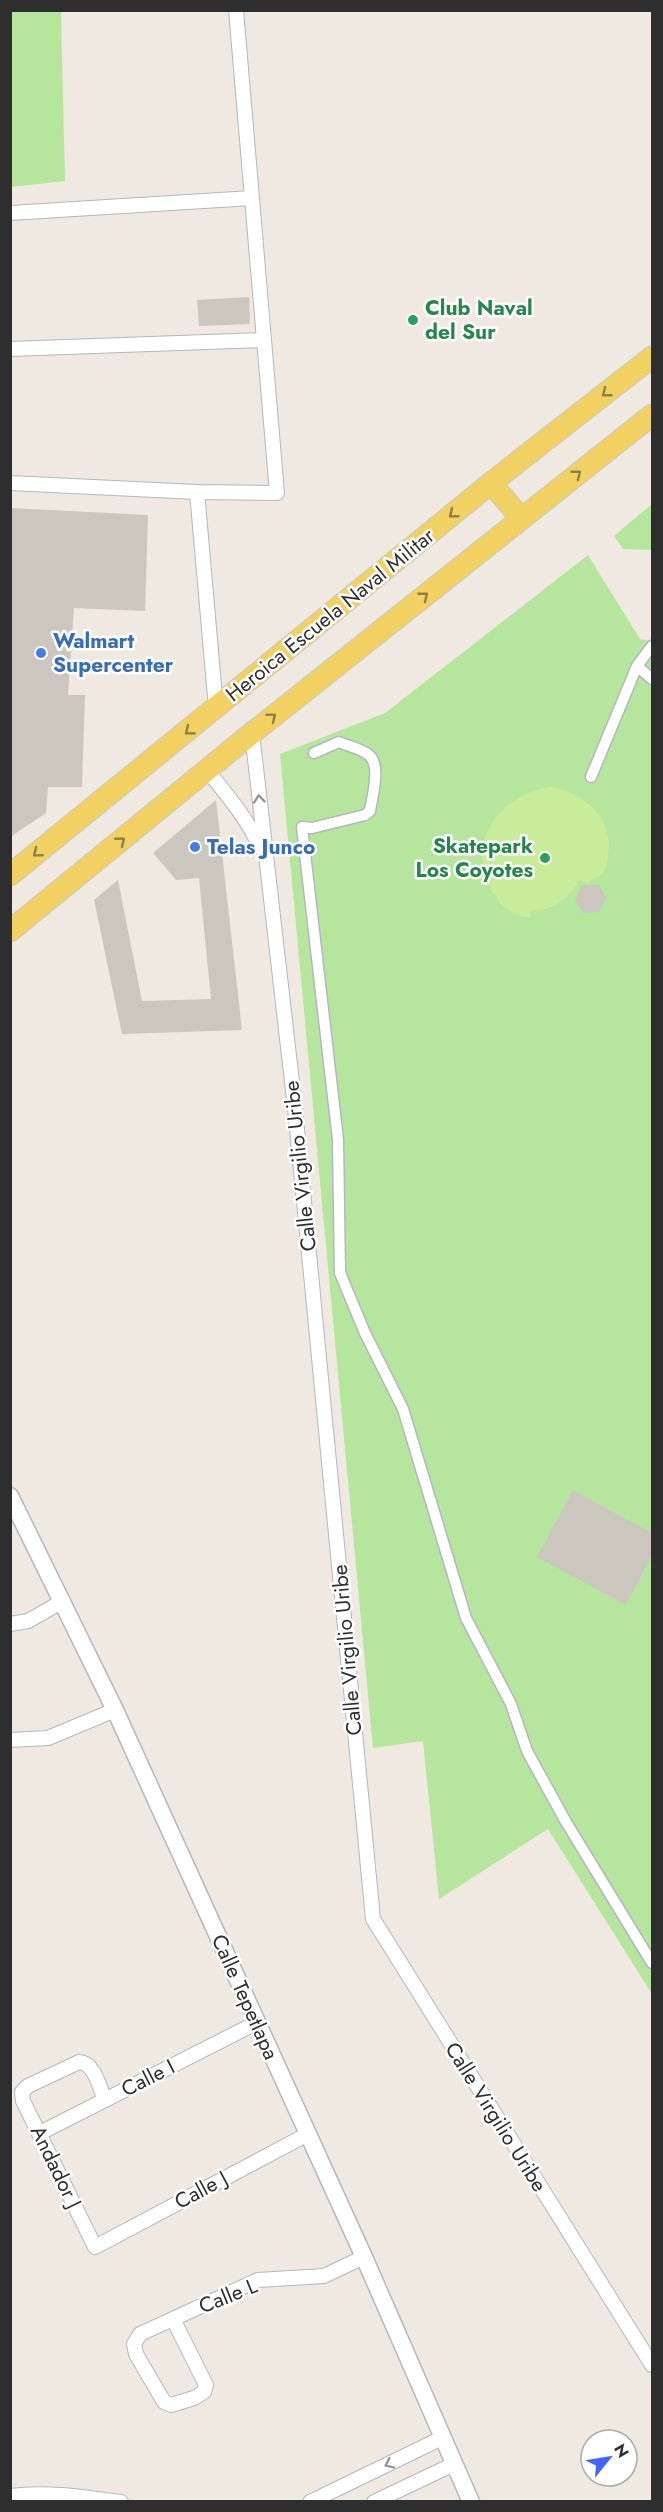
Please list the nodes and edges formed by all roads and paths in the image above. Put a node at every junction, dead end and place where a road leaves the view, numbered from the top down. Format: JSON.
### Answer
{"nodes":[{"id":1,"x":236,"y":10,"type":"edge"},
{"id":2,"x":252,"y":198,"type":"junction"},
{"id":3,"x":10,"y":213,"type":"edge"},
{"id":4,"x":264,"y":340,"type":"junction"},
{"id":5,"x":10,"y":349,"type":"edge"},
{"id":6,"x":652,"y":357,"type":"edge"},
{"id":7,"x":652,"y":415,"type":"edge"},
{"id":8,"x":10,"y":483,"type":"edge"},
{"id":9,"x":491,"y":483,"type":"junction"},
{"id":10,"x":197,"y":492,"type":"junction"},
{"id":11,"x":521,"y":518,"type":"junction"},
{"id":12,"x":652,"y":646,"type":"edge"},
{"id":13,"x":637,"y":666,"type":"junction"},
{"id":14,"x":652,"y":679,"type":"edge"},
{"id":15,"x":216,"y":708,"type":"junction"},
{"id":16,"x":252,"y":733,"type":"junction"},
{"id":17,"x":314,"y":753,"type":"dead end"},
{"id":18,"x":207,"y":770,"type":"junction"},
{"id":19,"x":591,"y":777,"type":"dead end"},
{"id":20,"x":265,"y":858,"type":"junction"},
{"id":21,"x":10,"y":875,"type":"edge"},
{"id":22,"x":10,"y":931,"type":"edge"},
{"id":23,"x":10,"y":1496,"type":"edge"},
{"id":24,"x":63,"y":1601,"type":"junction"},
{"id":25,"x":10,"y":1624,"type":"edge"},
{"id":26,"x":115,"y":1710,"type":"junction"},
{"id":27,"x":10,"y":1740,"type":"edge"},
{"id":28,"x":652,"y":1963,"type":"edge"},
{"id":29,"x":256,"y":2023,"type":"junction"},
{"id":30,"x":105,"y":2100,"type":"junction"},
{"id":31,"x":40,"y":2133,"type":"junction"},
{"id":32,"x":308,"y":2134,"type":"junction"},
{"id":33,"x":95,"y":2247,"type":"joint"},
{"id":34,"x":364,"y":2257,"type":"junction"},
{"id":35,"x":173,"y":2319,"type":"junction"},
{"id":36,"x":652,"y":2365,"type":"edge"},
{"id":37,"x":442,"y":2438,"type":"junction"},
{"id":38,"x":454,"y":2464,"type":"junction"},
{"id":39,"x":10,"y":2496,"type":"edge"},
{"id":40,"x":121,"y":2502,"type":"edge"},
{"id":41,"x":310,"y":2502,"type":"edge"},
{"id":42,"x":374,"y":2502,"type":"edge"},
{"id":43,"x":471,"y":2502,"type":"edge"}],
"edges":[{"from":1,"to":2,"type":"street"},
{"from":2,"to":3,"type":"street"},
{"from":2,"to":4,"type":"street"},
{"from":4,"to":5,"type":"street"},
{"from":4,"to":10,"type":"street"},
{"from":6,"to":9,"type":"main road","name":"Heroica Escuela Naval Militar","one_way":true},
{"from":11,"to":7,"type":"main road","name":"Heroica Escuela Naval Militar","one_way":true},
{"from":8,"to":10,"type":"street"},
{"from":9,"to":11,"type":"main road"},
{"from":9,"to":15,"type":"main road","name":"Heroica Escuela Naval Militar","one_way":true},
{"from":10,"to":15,"type":"street"},
{"from":16,"to":11,"type":"main road","name":"Heroica Escuela Naval Militar","one_way":true},
{"from":12,"to":13,"type":"street"},
{"from":13,"to":14,"type":"street"},
{"from":13,"to":19,"type":"street"},
{"from":15,"to":21,"type":"main road","name":"Heroica Escuela Naval Militar","one_way":true},
{"from":16,"to":18,"type":"main road","name":"Heroica Escuela Naval Militar"},
{"from":20,"to":16,"type":"street","name":"Calle Virgilio Uribe","one_way":true},
{"from":17,"to":28,"type":"street"},
{"from":18,"to":20,"type":"street","name":"Calle Virgilio Uribe"},
{"from":22,"to":18,"type":"main road","name":"Heroica Escuela Naval Militar","one_way":true},
{"from":20,"to":36,"type":"street","name":"Calle Virgilio Uribe"},
{"from":23,"to":24,"type":"street","name":"Calle Tepetlapa"},
{"from":24,"to":25,"type":"street"},
{"from":24,"to":26,"type":"street","name":"Calle Tepetlapa"},
{"from":26,"to":27,"type":"street"},
{"from":26,"to":29,"type":"street","name":"Calle Tepetlapa"},
{"from":29,"to":30,"type":"street","name":"Calle I"},
{"from":29,"to":32,"type":"street","name":"Calle Tepetlapa"},
{"from":30,"to":31,"type":"street","name":"Calle I"},
{"from":30,"to":31,"type":"street","name":"Andador J"},
{"from":31,"to":33,"type":"street","name":"Andador J"},
{"from":32,"to":33,"type":"street","name":"Calle J"},
{"from":32,"to":34,"type":"street","name":"Calle Tepetlapa"},
{"from":34,"to":35,"type":"street","name":"Calle L"},
{"from":34,"to":37,"type":"street","name":"Calle Tepetlapa"},
{"from":35,"to":35,"type":"street","name":"Calle L"},
{"from":37,"to":38,"type":"street","name":"Calle Tepetlapa"},
{"from":37,"to":41,"type":"street","one_way":true},
{"from":38,"to":42,"type":"street"},
{"from":38,"to":43,"type":"street","name":"Calle Tepetlapa"},
{"from":39,"to":40,"type":"street"}]}
